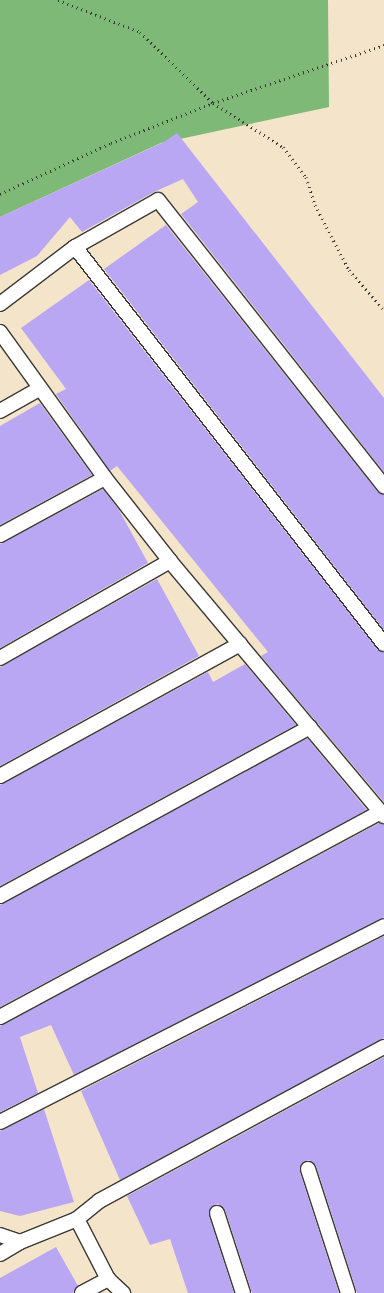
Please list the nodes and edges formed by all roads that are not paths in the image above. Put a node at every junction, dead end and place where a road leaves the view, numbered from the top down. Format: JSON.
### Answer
{"nodes":[{"id":1,"x":75,"y":247,"type":"junction"},
{"id":2,"x":0,"y":304,"type":"edge"},
{"id":3,"x":0,"y":332,"type":"edge"},
{"id":4,"x":39,"y":389,"type":"junction"},
{"id":5,"x":0,"y":411,"type":"edge"},
{"id":6,"x":105,"y":478,"type":"junction"},
{"id":7,"x":384,"y":486,"type":"edge"},
{"id":8,"x":0,"y":536,"type":"edge"},
{"id":9,"x":170,"y":561,"type":"junction"},
{"id":10,"x":240,"y":644,"type":"junction"},
{"id":11,"x":384,"y":644,"type":"edge"},
{"id":12,"x":0,"y":658,"type":"edge"},
{"id":13,"x":310,"y":727,"type":"junction"},
{"id":14,"x":0,"y":776,"type":"edge"},
{"id":15,"x":383,"y":814,"type":"edge"},
{"id":16,"x":0,"y":896,"type":"edge"},
{"id":17,"x":384,"y":926,"type":"edge"},
{"id":18,"x":0,"y":1017,"type":"edge"},
{"id":19,"x":384,"y":1047,"type":"edge"},
{"id":20,"x":0,"y":1122,"type":"edge"},
{"id":21,"x":308,"y":1169,"type":"dead end"},
{"id":22,"x":217,"y":1213,"type":"dead end"},
{"id":23,"x":77,"y":1219,"type":"junction"},
{"id":24,"x":0,"y":1235,"type":"edge"},
{"id":25,"x":20,"y":1242,"type":"junction"},
{"id":26,"x":0,"y":1254,"type":"edge"},
{"id":27,"x":108,"y":1279,"type":"junction"},
{"id":28,"x":82,"y":1293,"type":"edge"},
{"id":29,"x":123,"y":1293,"type":"edge"},
{"id":30,"x":243,"y":1293,"type":"edge"},
{"id":31,"x":348,"y":1293,"type":"edge"}],
"edges":[{"from":1,"to":2,"type":"lane"},
{"from":1,"to":7,"type":"lane"},
{"from":1,"to":11,"type":"lane"},
{"from":3,"to":4,"type":"lane"},
{"from":4,"to":5,"type":"lane"},
{"from":4,"to":6,"type":"lane"},
{"from":6,"to":8,"type":"lane"},
{"from":6,"to":9,"type":"lane"},
{"from":9,"to":10,"type":"lane"},
{"from":9,"to":12,"type":"lane"},
{"from":10,"to":13,"type":"lane"},
{"from":10,"to":14,"type":"lane"},
{"from":13,"to":15,"type":"lane"},
{"from":13,"to":16,"type":"lane"},
{"from":15,"to":18,"type":"lane"},
{"from":17,"to":20,"type":"lane"},
{"from":19,"to":23,"type":"lane"},
{"from":21,"to":31,"type":"lane"},
{"from":22,"to":30,"type":"lane"},
{"from":23,"to":25,"type":"lane"},
{"from":23,"to":27,"type":"lane"},
{"from":24,"to":25,"type":"lane"},
{"from":25,"to":26,"type":"lane"},
{"from":27,"to":28,"type":"lane"},
{"from":27,"to":29,"type":"lane"}]}
